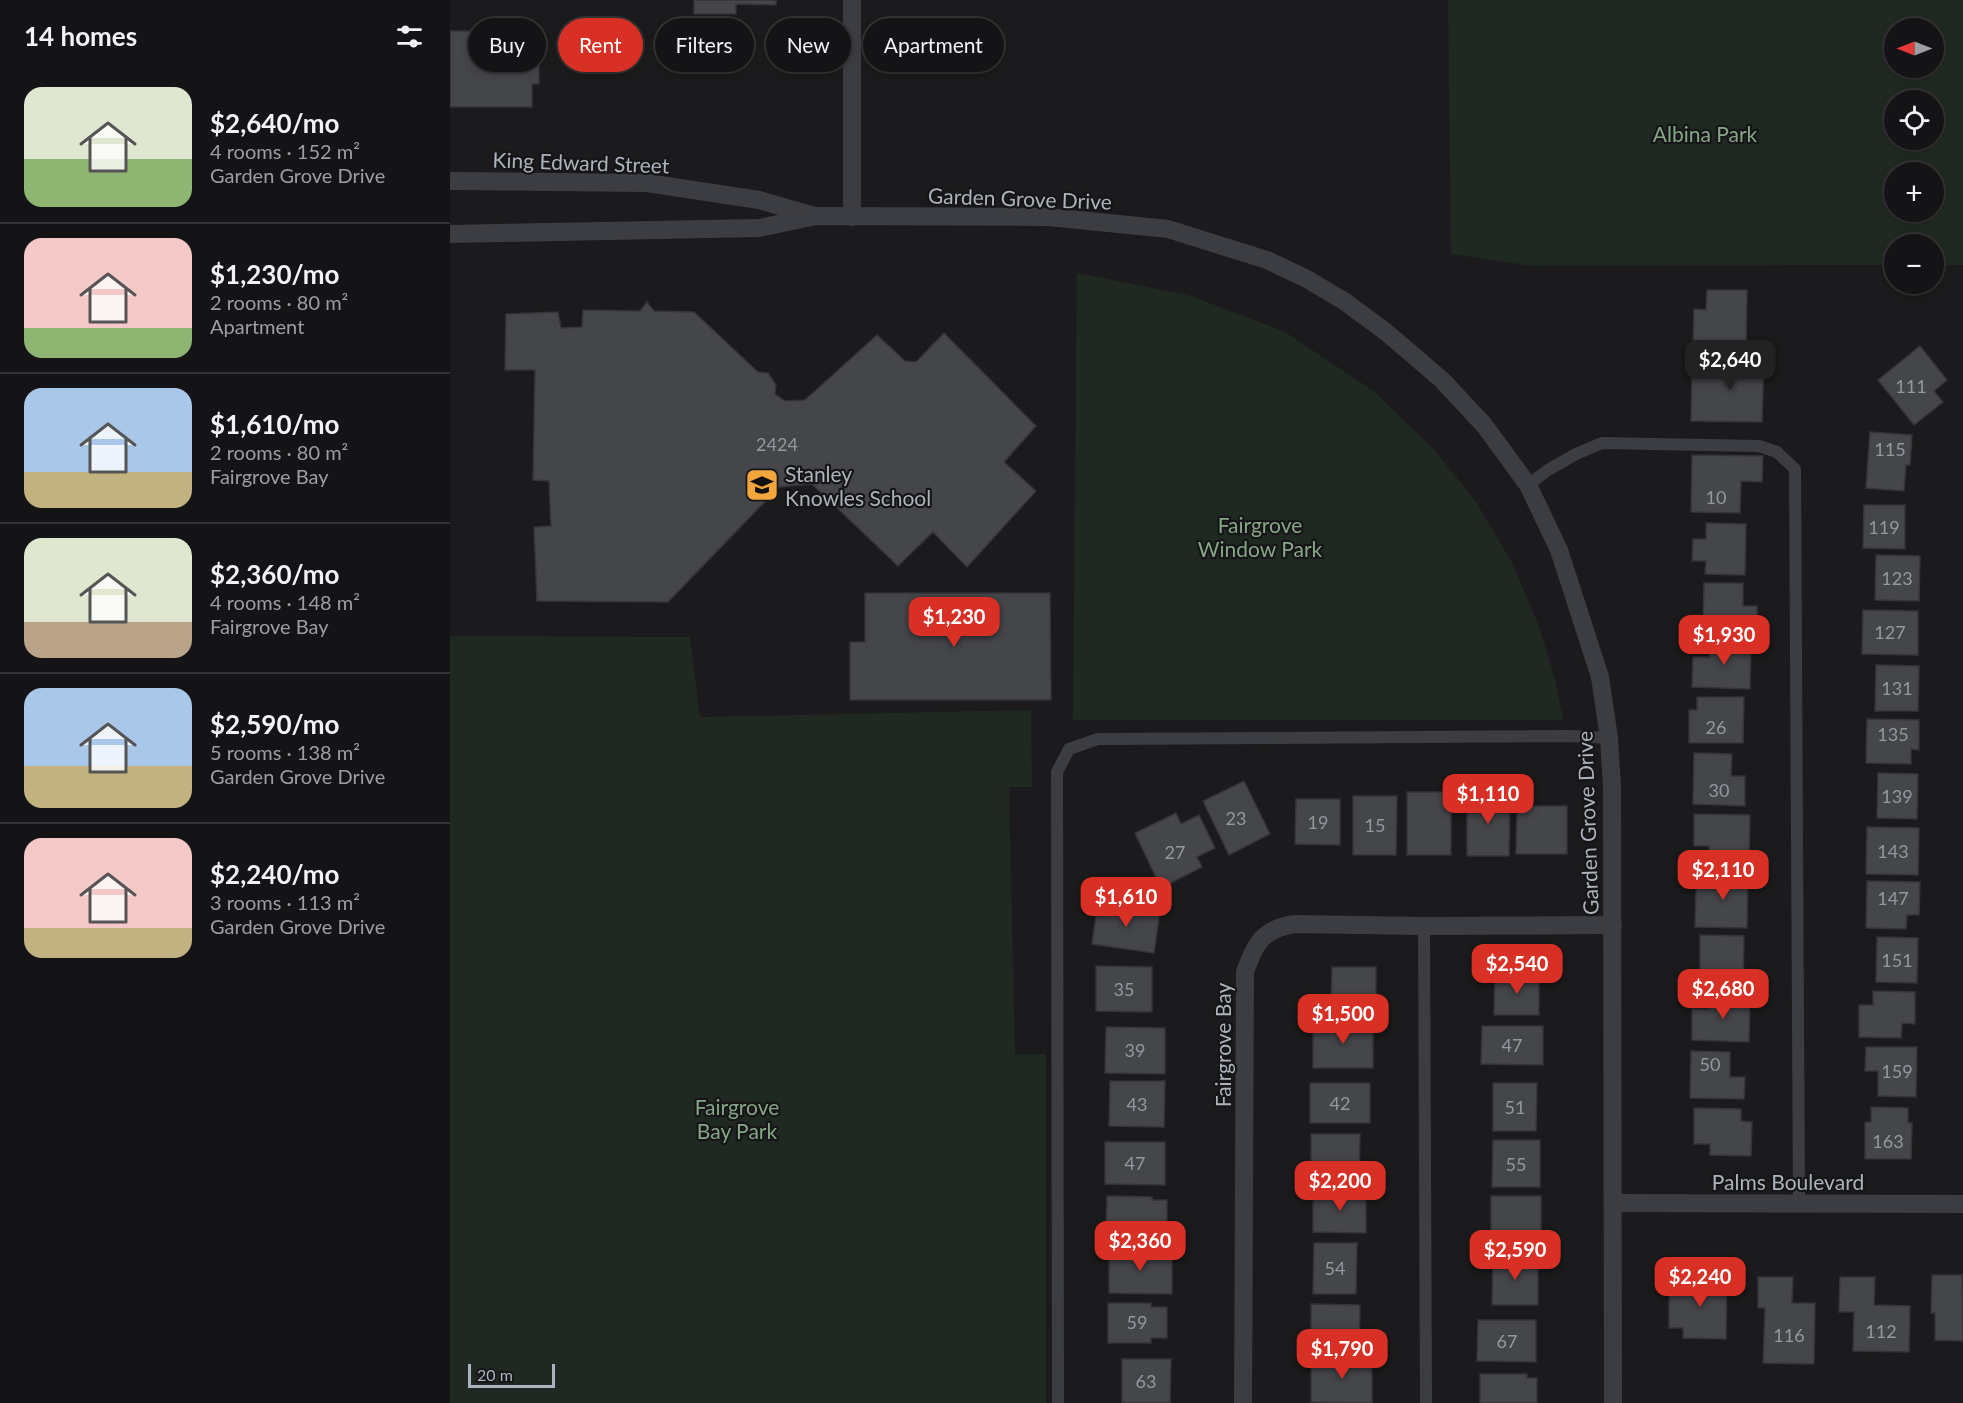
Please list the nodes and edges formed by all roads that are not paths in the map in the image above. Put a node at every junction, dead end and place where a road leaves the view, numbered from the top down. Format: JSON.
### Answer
{"nodes":[{"id":1,"x":852,"y":0,"type":"edge"},
{"id":2,"x":450,"y":181,"type":"edge"},
{"id":3,"x":816,"y":216,"type":"junction"},
{"id":4,"x":852,"y":217,"type":"junction"},
{"id":5,"x":450,"y":234,"type":"edge"},
{"id":6,"x":1528,"y":485,"type":"junction"},
{"id":7,"x":1608,"y":738,"type":"junction"},
{"id":8,"x":1424,"y":926,"type":"junction"},
{"id":9,"x":1613,"y":926,"type":"junction"},
{"id":10,"x":1614,"y":1203,"type":"junction"},
{"id":11,"x":1799,"y":1204,"type":"junction"},
{"id":12,"x":1963,"y":1204,"type":"edge"},
{"id":13,"x":1058,"y":1403,"type":"edge"},
{"id":14,"x":1243,"y":1403,"type":"edge"},
{"id":15,"x":1426,"y":1403,"type":"edge"},
{"id":16,"x":1613,"y":1403,"type":"edge"}],
"edges":[{"from":1,"to":4,"type":"street"},
{"from":2,"to":3,"type":"street","name":"King Edward Street"},
{"from":3,"to":4,"type":"street","name":"King Edward Street"},
{"from":3,"to":5,"type":"street","name":"King Edward Street"},
{"from":4,"to":6,"type":"street","name":"Garden Grove Drive"},
{"from":6,"to":7,"type":"street","name":"Garden Grove Drive"},
{"from":6,"to":11,"type":"lane"},
{"from":7,"to":9,"type":"street","name":"Garden Grove Drive"},
{"from":7,"to":13,"type":"lane"},
{"from":8,"to":9,"type":"street","name":"Fairgrove Bay"},
{"from":8,"to":14,"type":"street","name":"Fairgrove Bay"},
{"from":8,"to":15,"type":"lane"},
{"from":9,"to":10,"type":"street","name":"Garden Grove Drive"},
{"from":10,"to":11,"type":"street","name":"Palms Boulevard"},
{"from":10,"to":16,"type":"street","name":"Garden Grove Drive"},
{"from":11,"to":12,"type":"street","name":"Palms Boulevard"}]}
